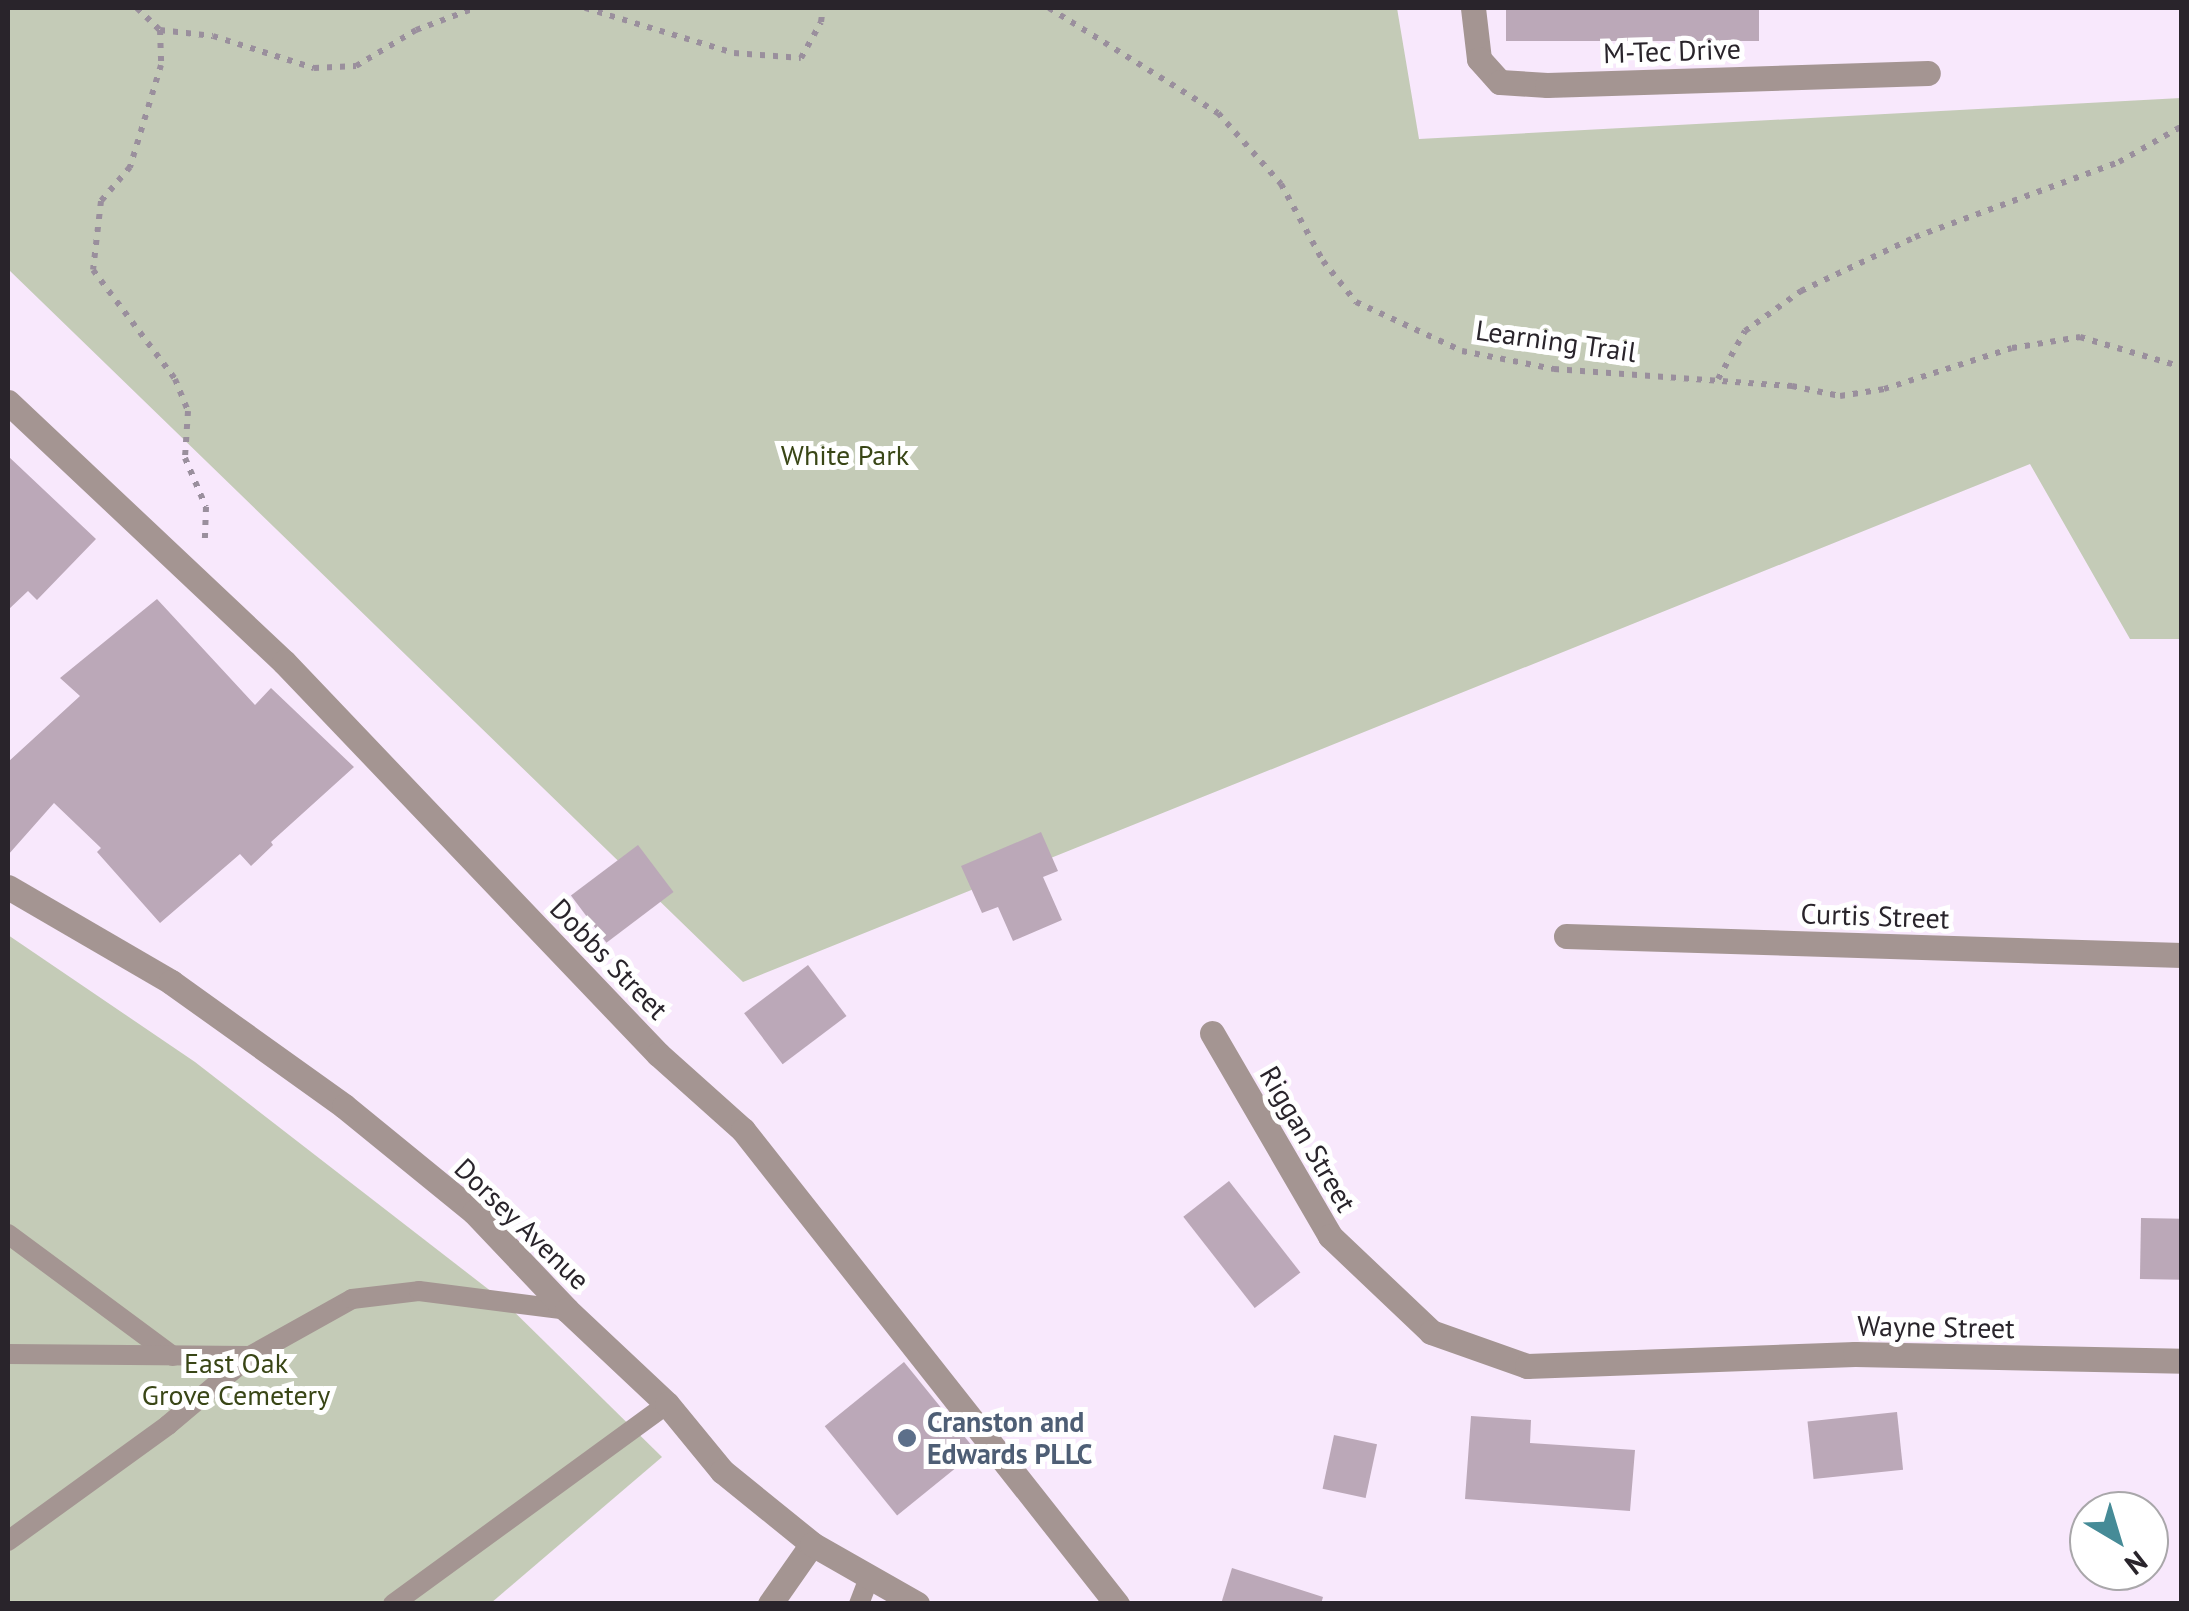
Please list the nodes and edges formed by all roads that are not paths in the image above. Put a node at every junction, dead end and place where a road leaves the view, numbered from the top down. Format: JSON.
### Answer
{"nodes":[{"id":1,"x":1473,"y":8,"type":"edge"},
{"id":2,"x":1928,"y":73,"type":"dead end"},
{"id":3,"x":8,"y":402,"type":"edge"},
{"id":4,"x":8,"y":887,"type":"edge"},
{"id":5,"x":1566,"y":936,"type":"dead end"},
{"id":6,"x":2182,"y":955,"type":"edge"},
{"id":7,"x":1212,"y":1034,"type":"dead end"},
{"id":8,"x":8,"y":1234,"type":"edge"},
{"id":9,"x":567,"y":1310,"type":"junction"},
{"id":10,"x":8,"y":1354,"type":"edge"},
{"id":11,"x":173,"y":1356,"type":"junction"},
{"id":12,"x":250,"y":1356,"type":"junction"},
{"id":13,"x":2182,"y":1361,"type":"edge"},
{"id":14,"x":1689,"y":1362,"type":"joint"},
{"id":15,"x":667,"y":1404,"type":"junction"},
{"id":16,"x":8,"y":1541,"type":"edge"},
{"id":17,"x":812,"y":1544,"type":"junction"},
{"id":18,"x":870,"y":1576,"type":"junction"},
{"id":19,"x":393,"y":1604,"type":"edge"},
{"id":20,"x":770,"y":1604,"type":"edge"},
{"id":21,"x":859,"y":1604,"type":"edge"},
{"id":22,"x":916,"y":1604,"type":"edge"},
{"id":23,"x":1117,"y":1604,"type":"edge"}],
"edges":[{"from":1,"to":2,"type":"street","name":"M-Tec Drive"},
{"from":3,"to":23,"type":"street","name":"Dobbs Street"},
{"from":4,"to":9,"type":"street","name":"Dorsey Avenue"},
{"from":5,"to":6,"type":"street","name":"Curtis Street"},
{"from":7,"to":14,"type":"street","name":"Riggan Street"},
{"from":8,"to":11,"type":"lane"},
{"from":9,"to":12,"type":"lane"},
{"from":9,"to":15,"type":"street","name":"Dorsey Avenue"},
{"from":10,"to":11,"type":"lane"},
{"from":11,"to":12,"type":"lane"},
{"from":12,"to":16,"type":"lane"},
{"from":13,"to":14,"type":"street","name":"Wayne Street"},
{"from":15,"to":17,"type":"street","name":"Dorsey Avenue"},
{"from":15,"to":19,"type":"lane"},
{"from":17,"to":18,"type":"street","name":"Dorsey Avenue"},
{"from":17,"to":20,"type":"street"},
{"from":18,"to":21,"type":"lane"},
{"from":18,"to":22,"type":"street","name":"Dorsey Avenue"}]}
